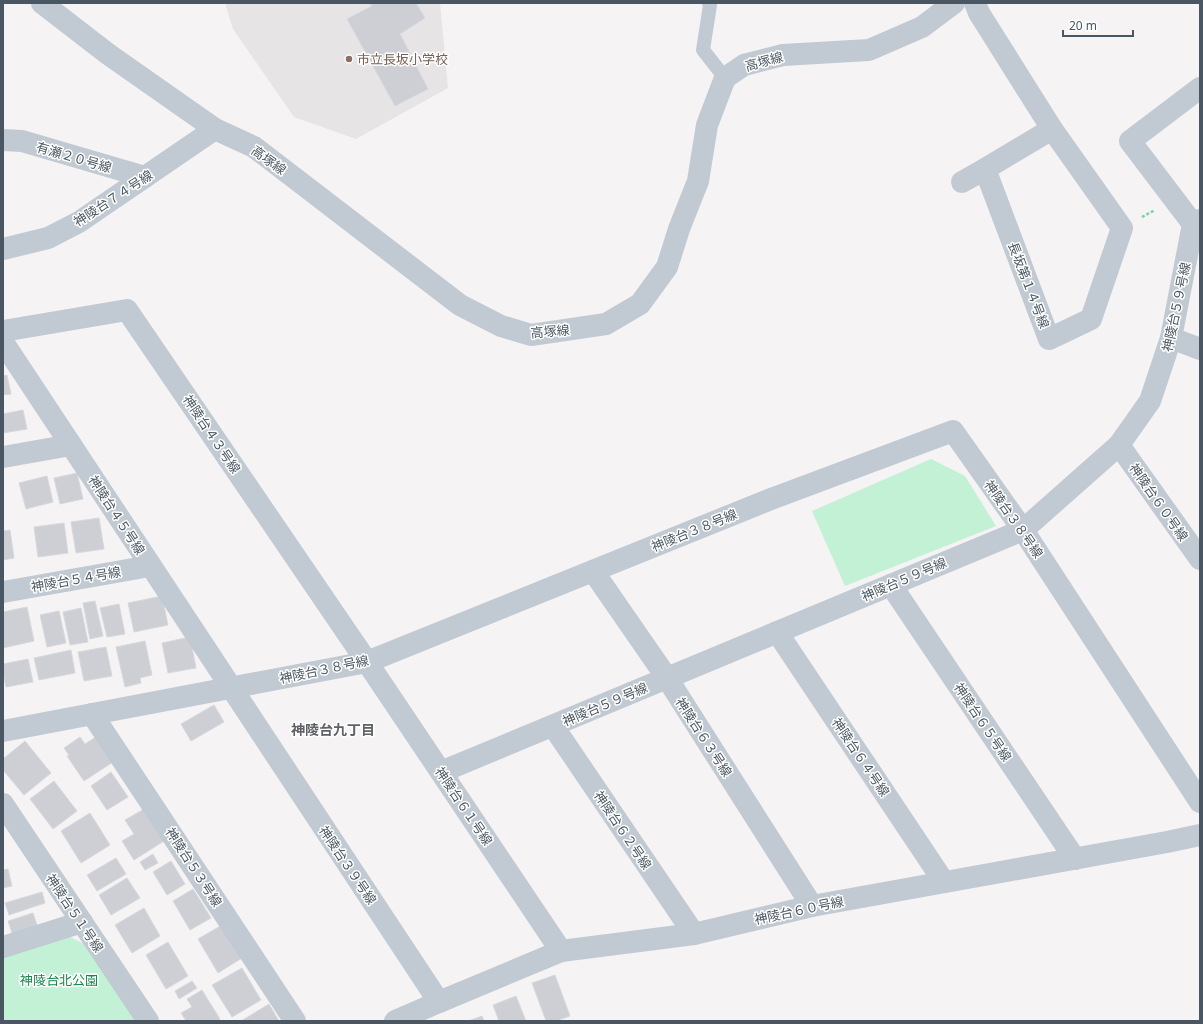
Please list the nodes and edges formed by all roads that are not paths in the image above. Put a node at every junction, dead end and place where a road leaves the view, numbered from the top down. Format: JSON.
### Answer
{"nodes":[{"id":1,"x":42,"y":3,"type":"edge"},
{"id":2,"x":709,"y":3,"type":"edge"},
{"id":3,"x":954,"y":3,"type":"edge"},
{"id":4,"x":975,"y":3,"type":"edge"},
{"id":5,"x":725,"y":78,"type":"junction"},
{"id":6,"x":1200,"y":88,"type":"edge"},
{"id":7,"x":1052,"y":129,"type":"junction"},
{"id":8,"x":215,"y":130,"type":"junction"},
{"id":9,"x":3,"y":140,"type":"edge"},
{"id":10,"x":986,"y":169,"type":"junction"},
{"id":11,"x":145,"y":177,"type":"junction"},
{"id":12,"x":962,"y":182,"type":"dead end"},
{"id":13,"x":1196,"y":222,"type":"edge"},
{"id":14,"x":3,"y":249,"type":"edge"},
{"id":15,"x":3,"y":330,"type":"edge"},
{"id":16,"x":1171,"y":338,"type":"junction"},
{"id":17,"x":3,"y":342,"type":"edge"},
{"id":18,"x":1200,"y":349,"type":"edge"},
{"id":19,"x":71,"y":445,"type":"junction"},
{"id":20,"x":1119,"y":446,"type":"junction"},
{"id":21,"x":3,"y":457,"type":"edge"},
{"id":22,"x":1023,"y":530,"type":"junction"},
{"id":23,"x":1200,"y":559,"type":"edge"},
{"id":24,"x":150,"y":566,"type":"junction"},
{"id":25,"x":593,"y":571,"type":"junction"},
{"id":26,"x":891,"y":585,"type":"junction"},
{"id":27,"x":3,"y":592,"type":"edge"},
{"id":28,"x":777,"y":632,"type":"junction"},
{"id":29,"x":367,"y":662,"type":"junction"},
{"id":30,"x":667,"y":678,"type":"junction"},
{"id":31,"x":230,"y":688,"type":"junction"},
{"id":32,"x":92,"y":714,"type":"junction"},
{"id":33,"x":553,"y":726,"type":"junction"},
{"id":34,"x":3,"y":731,"type":"edge"},
{"id":35,"x":441,"y":772,"type":"junction"},
{"id":36,"x":1200,"y":802,"type":"edge"},
{"id":37,"x":3,"y":804,"type":"edge"},
{"id":38,"x":1200,"y":835,"type":"edge"},
{"id":39,"x":1075,"y":859,"type":"junction"},
{"id":40,"x":944,"y":882,"type":"junction"},
{"id":41,"x":812,"y":906,"type":"junction"},
{"id":42,"x":82,"y":922,"type":"junction"},
{"id":43,"x":694,"y":934,"type":"junction"},
{"id":44,"x":3,"y":947,"type":"edge"},
{"id":45,"x":561,"y":951,"type":"junction"},
{"id":46,"x":439,"y":1002,"type":"junction"},
{"id":47,"x":148,"y":1021,"type":"edge"},
{"id":48,"x":295,"y":1021,"type":"edge"},
{"id":49,"x":395,"y":1021,"type":"edge"}],
"edges":[{"from":1,"to":8,"type":"street","name":"高塚線"},
{"from":2,"to":5,"type":"lane"},
{"from":3,"to":5,"type":"street","name":"高塚線"},
{"from":4,"to":7,"type":"street"},
{"from":5,"to":8,"type":"street","name":"高塚線"},
{"from":6,"to":13,"type":"street"},
{"from":7,"to":10,"type":"street"},
{"from":7,"to":10,"type":"street","name":"長坂第１４号線"},
{"from":8,"to":11,"type":"street","name":"神陵台７４号線"},
{"from":9,"to":11,"type":"street","name":"有瀬２０号線"},
{"from":10,"to":12,"type":"street"},
{"from":11,"to":14,"type":"street","name":"神陵台７４号線"},
{"from":13,"to":16,"type":"street","name":"神陵台５９号線"},
{"from":15,"to":29,"type":"street","name":"神陵台４３号線"},
{"from":16,"to":18,"type":"street"},
{"from":16,"to":20,"type":"street","name":"神陵台５９号線"},
{"from":17,"to":19,"type":"street","name":"神陵台４５号線"},
{"from":19,"to":21,"type":"street"},
{"from":19,"to":24,"type":"street","name":"神陵台４５号線"},
{"from":20,"to":22,"type":"street","name":"神陵台５９号線"},
{"from":20,"to":23,"type":"street","name":"神陵台６０号線"},
{"from":22,"to":25,"type":"street","name":"神陵台３８号線"},
{"from":22,"to":26,"type":"street","name":"神陵台５９号線"},
{"from":22,"to":36,"type":"street","name":"神陵台３８号線"},
{"from":24,"to":27,"type":"street","name":"神陵台５４号線"},
{"from":24,"to":31,"type":"street","name":"神陵台４５号線"},
{"from":25,"to":29,"type":"street","name":"神陵台３８号線"},
{"from":25,"to":30,"type":"street","name":"神陵台６３号線"},
{"from":26,"to":28,"type":"street","name":"神陵台５９号線"},
{"from":26,"to":39,"type":"street","name":"神陵台６５号線"},
{"from":28,"to":30,"type":"street","name":"神陵台５９号線"},
{"from":28,"to":40,"type":"street","name":"神陵台６４号線"},
{"from":29,"to":31,"type":"street","name":"神陵台３８号線"},
{"from":29,"to":35,"type":"street","name":"神陵台６１号線"},
{"from":30,"to":33,"type":"street","name":"神陵台５９号線"},
{"from":30,"to":41,"type":"street","name":"神陵台６３号線"},
{"from":31,"to":32,"type":"street","name":"神陵台３８号線"},
{"from":31,"to":46,"type":"street","name":"神陵台３９号線"},
{"from":32,"to":34,"type":"street","name":"神陵台３８号線"},
{"from":32,"to":48,"type":"street","name":"神陵台５３号線"},
{"from":33,"to":35,"type":"street","name":"神陵台５９号線"},
{"from":33,"to":43,"type":"street","name":"神陵台６２号線"},
{"from":35,"to":45,"type":"street","name":"神陵台６１号線"},
{"from":37,"to":42,"type":"street","name":"神陵台５１号線"},
{"from":38,"to":39,"type":"street","name":"神陵台６０号線"},
{"from":39,"to":40,"type":"street","name":"神陵台６０号線"},
{"from":40,"to":41,"type":"street","name":"神陵台６０号線"},
{"from":41,"to":43,"type":"street","name":"神陵台６０号線"},
{"from":42,"to":44,"type":"street"},
{"from":42,"to":47,"type":"street","name":"神陵台５１号線"},
{"from":43,"to":45,"type":"street","name":"神陵台６０号線"},
{"from":45,"to":46,"type":"street","name":"神陵台６０号線"},
{"from":46,"to":49,"type":"street"}]}
